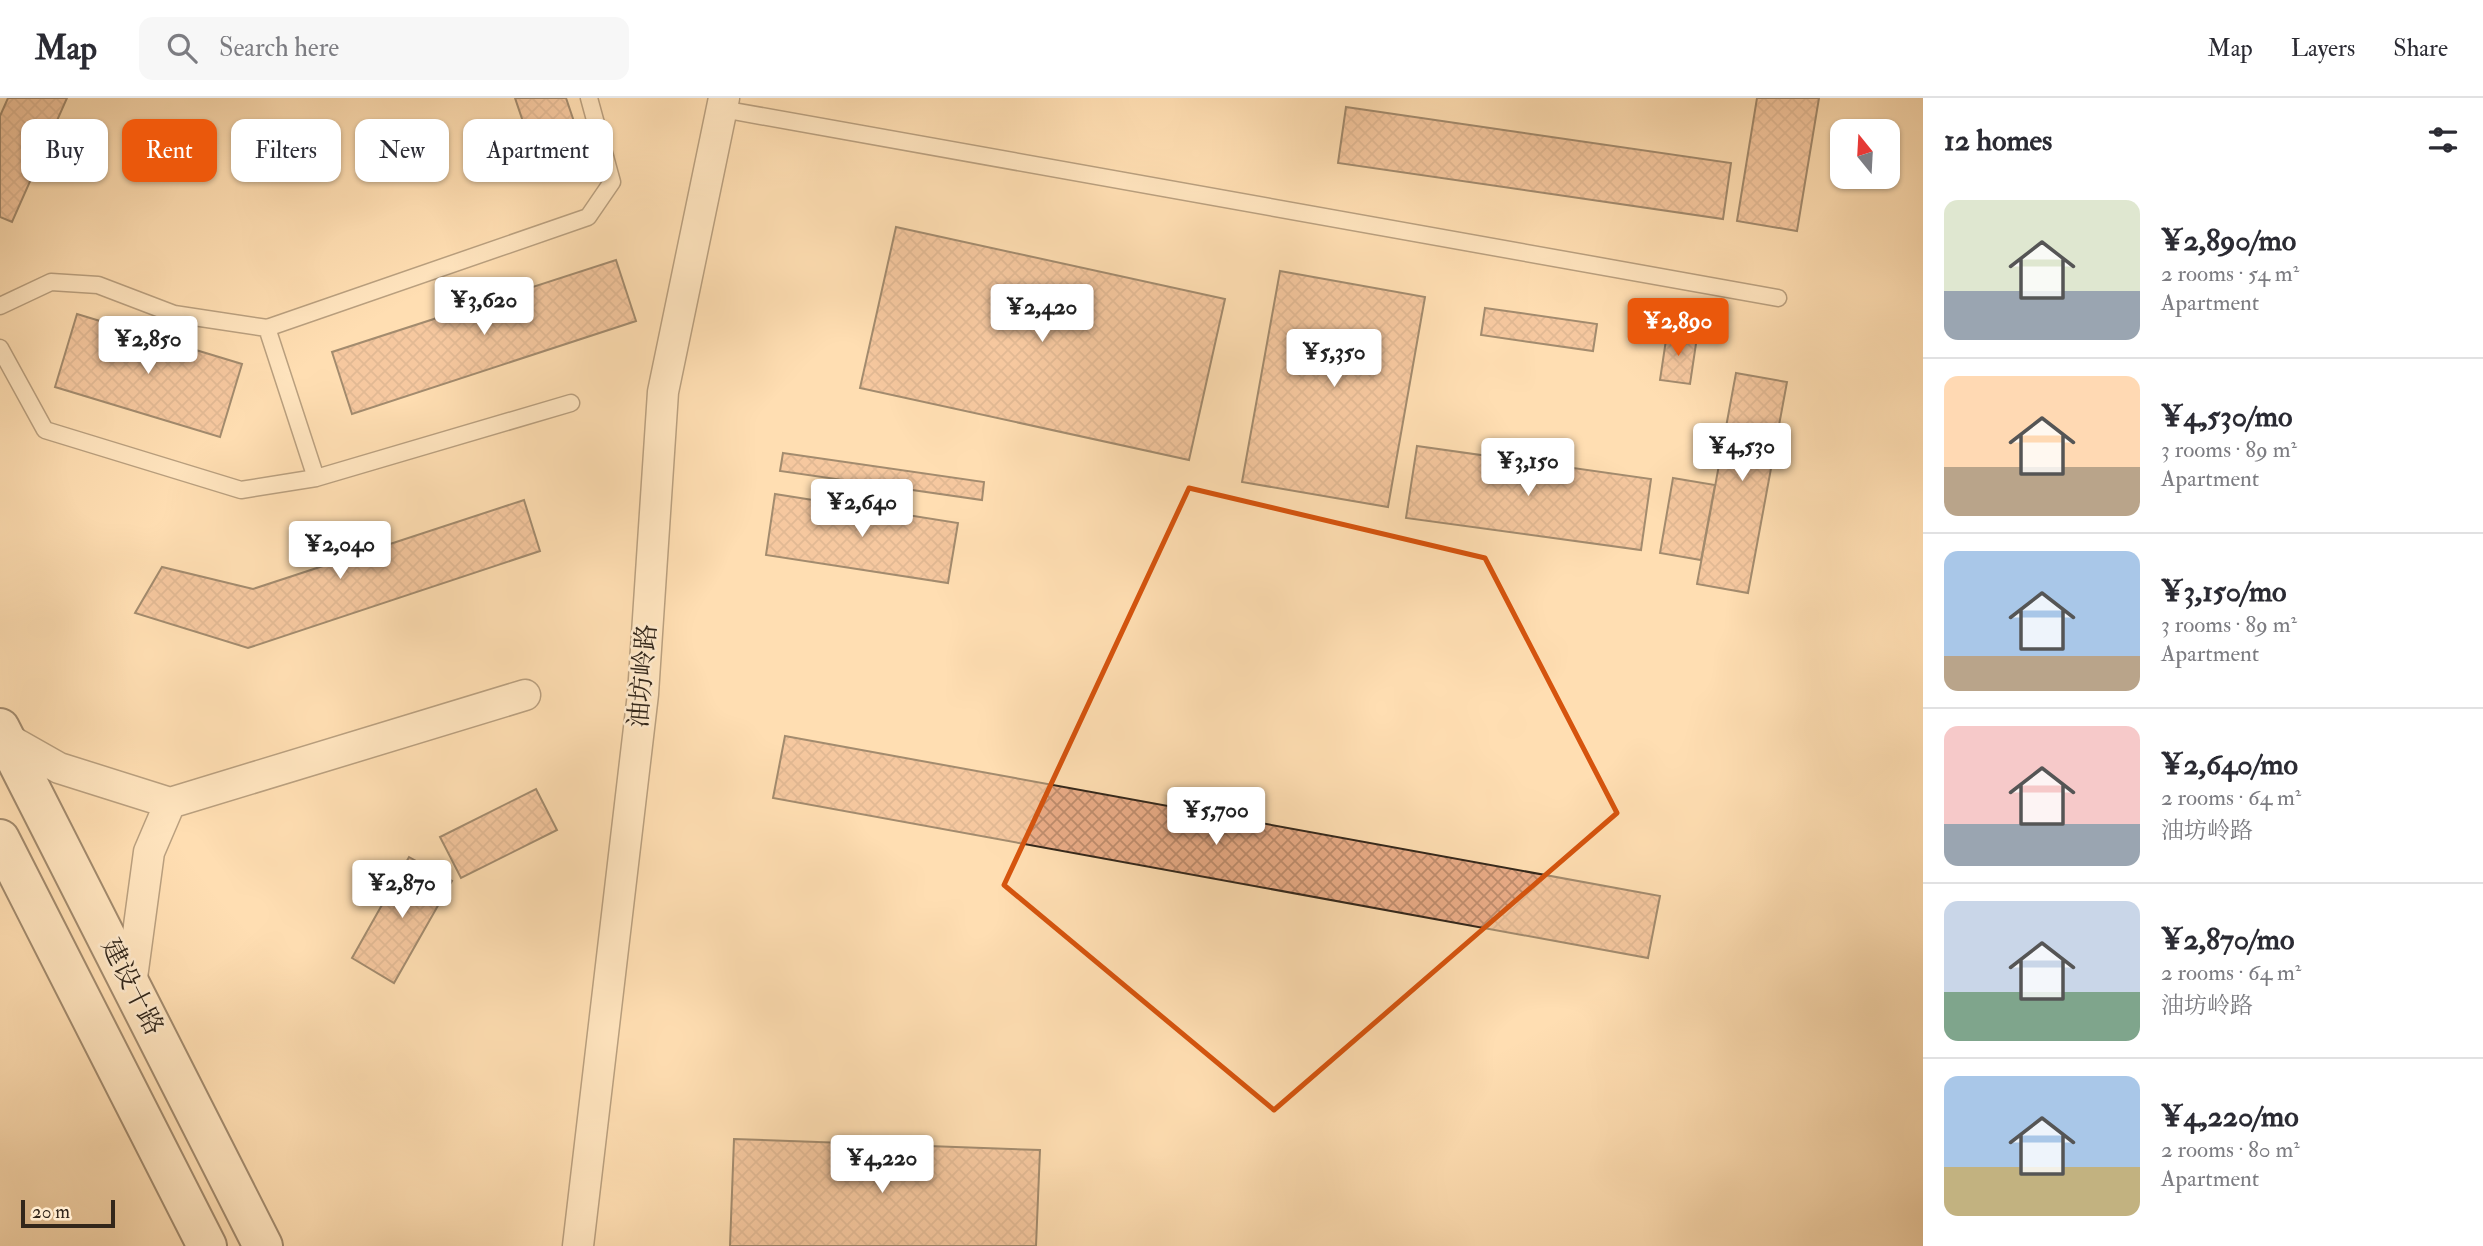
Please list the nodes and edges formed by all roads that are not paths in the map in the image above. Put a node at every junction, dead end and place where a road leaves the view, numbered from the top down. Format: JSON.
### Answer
{"nodes":[{"id":1,"x":589,"y":98,"type":"edge"},
{"id":2,"x":723,"y":104,"type":"edge"},
{"id":3,"x":1778,"y":298,"type":"dead end"},
{"id":4,"x":0,"y":306,"type":"edge"},
{"id":5,"x":267,"y":328,"type":"junction"},
{"id":6,"x":0,"y":348,"type":"edge"},
{"id":7,"x":571,"y":403,"type":"dead end"},
{"id":8,"x":316,"y":478,"type":"junction"},
{"id":9,"x":525,"y":695,"type":"dead end"},
{"id":10,"x":3,"y":733,"type":"edge"},
{"id":11,"x":170,"y":803,"type":"junction"},
{"id":12,"x":0,"y":839,"type":"edge"},
{"id":13,"x":131,"y":985,"type":"junction"},
{"id":14,"x":207,"y":1246,"type":"edge"},
{"id":15,"x":263,"y":1246,"type":"edge"},
{"id":16,"x":578,"y":1246,"type":"edge"}],
"edges":[{"from":1,"to":5,"type":"lane"},
{"from":2,"to":3,"type":"lane"},
{"from":2,"to":16,"type":"street","name":"油坊岭路"},
{"from":4,"to":5,"type":"lane"},
{"from":5,"to":8,"type":"lane"},
{"from":6,"to":8,"type":"lane"},
{"from":7,"to":8,"type":"lane"},
{"from":9,"to":11,"type":"street"},
{"from":10,"to":11,"type":"street"},
{"from":10,"to":13,"type":"main road","name":"建设十路"},
{"from":11,"to":13,"type":"street"},
{"from":12,"to":14,"type":"main road","name":"建设十路"},
{"from":13,"to":15,"type":"main road","name":"建设十路"}]}
